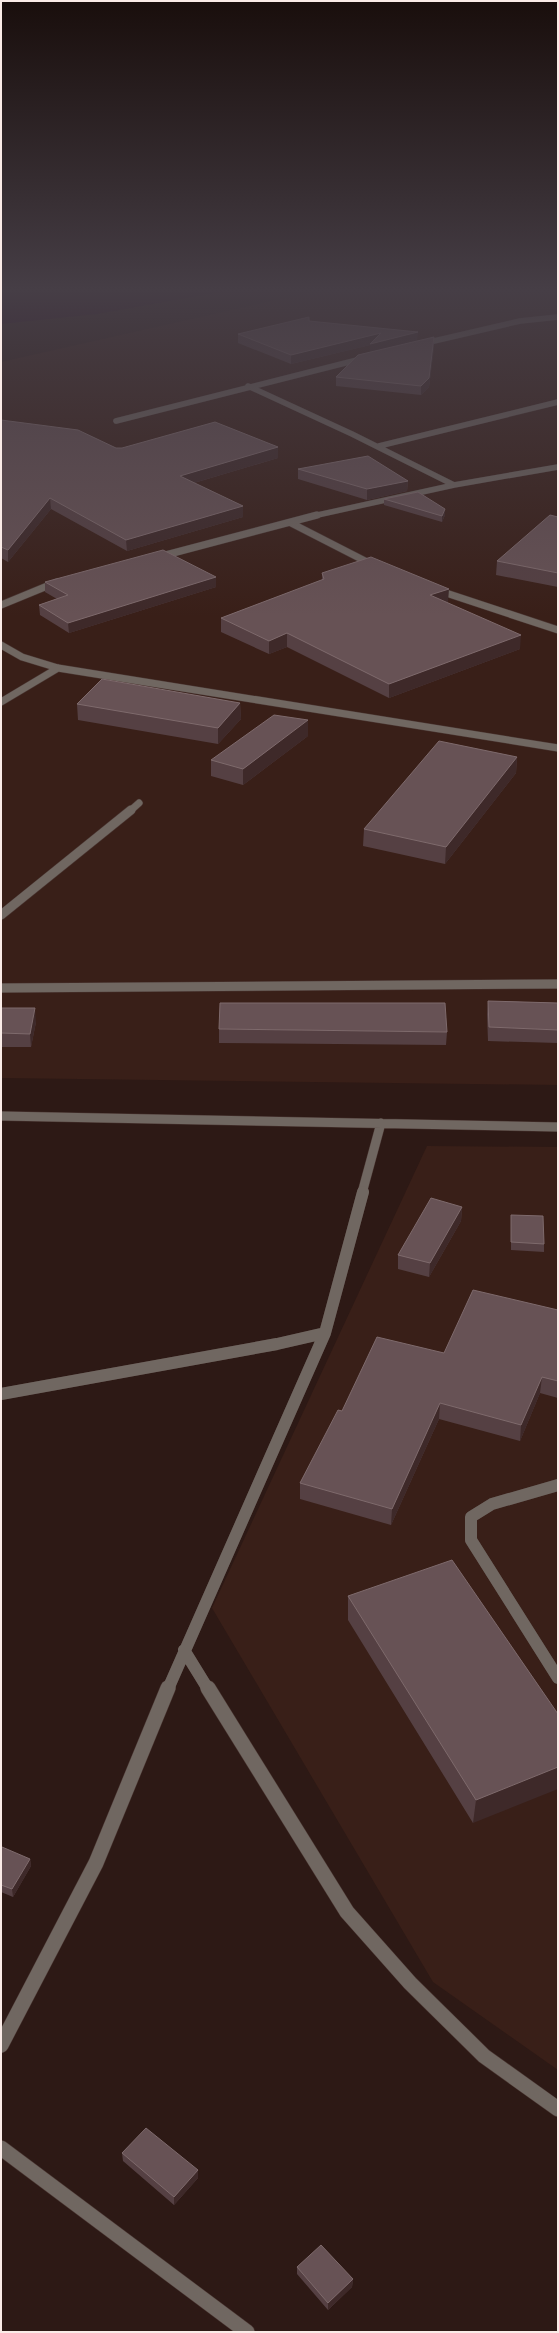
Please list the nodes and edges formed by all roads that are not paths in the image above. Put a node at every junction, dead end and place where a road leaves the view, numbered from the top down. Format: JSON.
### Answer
{"nodes":[{"id":1,"x":203,"y":398,"type":"edge"},
{"id":2,"x":277,"y":398,"type":"edge"},
{"id":3,"x":558,"y":402,"type":"edge"},
{"id":4,"x":116,"y":421,"type":"dead end"},
{"id":5,"x":379,"y":446,"type":"junction"},
{"id":6,"x":558,"y":467,"type":"edge"},
{"id":7,"x":454,"y":485,"type":"junction"},
{"id":8,"x":291,"y":523,"type":"junction"},
{"id":9,"x":148,"y":560,"type":"edge"},
{"id":10,"x":378,"y":567,"type":"edge"},
{"id":11,"x":64,"y":581,"type":"edge"},
{"id":12,"x":426,"y":586,"type":"edge"},
{"id":13,"x":1,"y":605,"type":"edge"},
{"id":14,"x":558,"y":630,"type":"edge"},
{"id":15,"x":1,"y":645,"type":"edge"},
{"id":16,"x":58,"y":668,"type":"junction"},
{"id":17,"x":1,"y":702,"type":"edge"},
{"id":18,"x":558,"y":748,"type":"edge"},
{"id":19,"x":139,"y":803,"type":"dead end"},
{"id":20,"x":1,"y":916,"type":"edge"},
{"id":21,"x":558,"y":984,"type":"edge"},
{"id":22,"x":1,"y":988,"type":"edge"},
{"id":23,"x":1,"y":1116,"type":"edge"},
{"id":24,"x":381,"y":1123,"type":"junction"},
{"id":25,"x":558,"y":1127,"type":"edge"},
{"id":26,"x":325,"y":1333,"type":"junction"},
{"id":27,"x":1,"y":1394,"type":"edge"},
{"id":28,"x":558,"y":1485,"type":"edge"},
{"id":29,"x":184,"y":1650,"type":"junction"},
{"id":30,"x":558,"y":1678,"type":"edge"},
{"id":31,"x":1,"y":2045,"type":"edge"},
{"id":32,"x":558,"y":2109,"type":"edge"},
{"id":33,"x":1,"y":2148,"type":"edge"},
{"id":34,"x":247,"y":2332,"type":"edge"}],
"edges":[{"from":1,"to":4,"type":"street"},
{"from":2,"to":5,"type":"street"},
{"from":3,"to":5,"type":"street"},
{"from":5,"to":7,"type":"street"},
{"from":6,"to":7,"type":"street"},
{"from":7,"to":8,"type":"street"},
{"from":8,"to":9,"type":"street"},
{"from":8,"to":10,"type":"street"},
{"from":11,"to":13,"type":"street"},
{"from":12,"to":14,"type":"street"},
{"from":15,"to":16,"type":"street"},
{"from":16,"to":17,"type":"street"},
{"from":16,"to":18,"type":"street"},
{"from":19,"to":20,"type":"street"},
{"from":21,"to":22,"type":"street"},
{"from":23,"to":24,"type":"street"},
{"from":24,"to":25,"type":"street"},
{"from":24,"to":26,"type":"street"},
{"from":26,"to":27,"type":"street"},
{"from":26,"to":29,"type":"street"},
{"from":28,"to":30,"type":"street"},
{"from":29,"to":31,"type":"street"},
{"from":29,"to":32,"type":"street"},
{"from":33,"to":34,"type":"street"}]}
